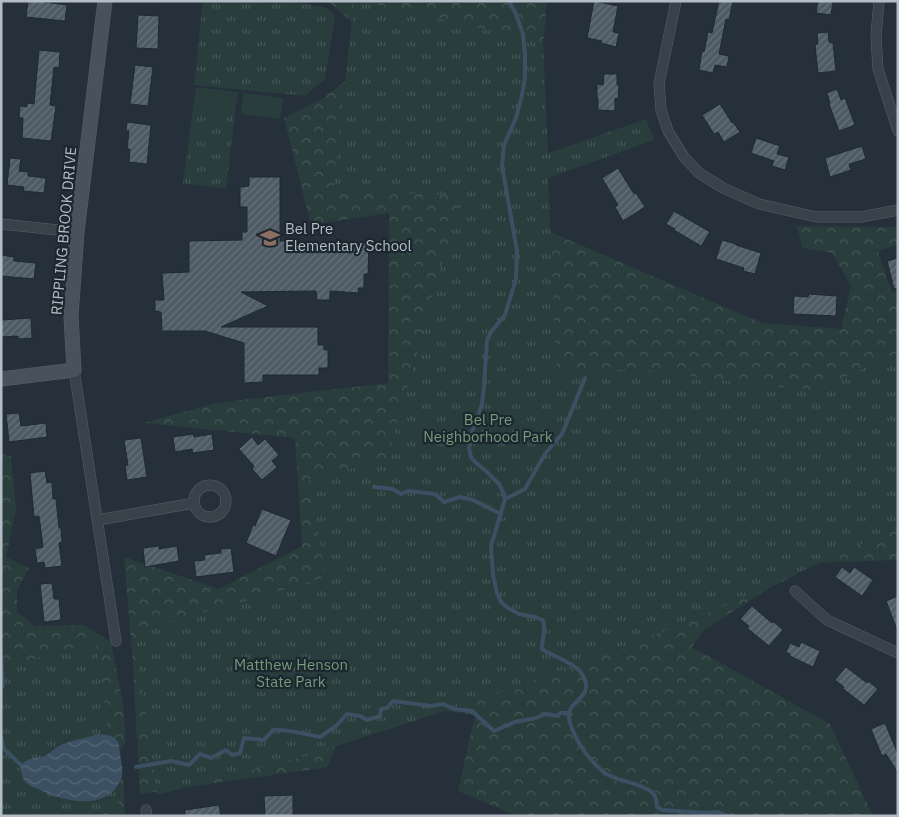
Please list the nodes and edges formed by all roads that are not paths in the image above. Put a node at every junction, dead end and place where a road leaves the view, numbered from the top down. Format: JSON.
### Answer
{"nodes":[{"id":1,"x":105,"y":1,"type":"edge"},
{"id":2,"x":676,"y":1,"type":"edge"},
{"id":3,"x":879,"y":1,"type":"edge"},
{"id":4,"x":898,"y":130,"type":"edge"},
{"id":5,"x":898,"y":210,"type":"edge"},
{"id":6,"x":1,"y":224,"type":"edge"},
{"id":7,"x":77,"y":232,"type":"junction"},
{"id":8,"x":74,"y":370,"type":"junction"},
{"id":9,"x":1,"y":379,"type":"edge"},
{"id":10,"x":194,"y":503,"type":"dead end"},
{"id":11,"x":98,"y":520,"type":"junction"},
{"id":12,"x":795,"y":591,"type":"dead end"},
{"id":13,"x":116,"y":641,"type":"dead end"},
{"id":14,"x":898,"y":652,"type":"edge"}],
"edges":[{"from":1,"to":7,"type":"street","name":"RIPPLING BROOK DRIVE"},
{"from":2,"to":5,"type":"street"},
{"from":3,"to":4,"type":"street"},
{"from":6,"to":7,"type":"street"},
{"from":7,"to":8,"type":"street","name":"RIPPLING BROOK DRIVE"},
{"from":8,"to":9,"type":"street"},
{"from":8,"to":11,"type":"street","name":"RIPPLING BROOK DRIVE"},
{"from":10,"to":11,"type":"street"},
{"from":11,"to":13,"type":"street","name":"RIPPLING BROOK DRIVE"},
{"from":12,"to":14,"type":"street"}]}
